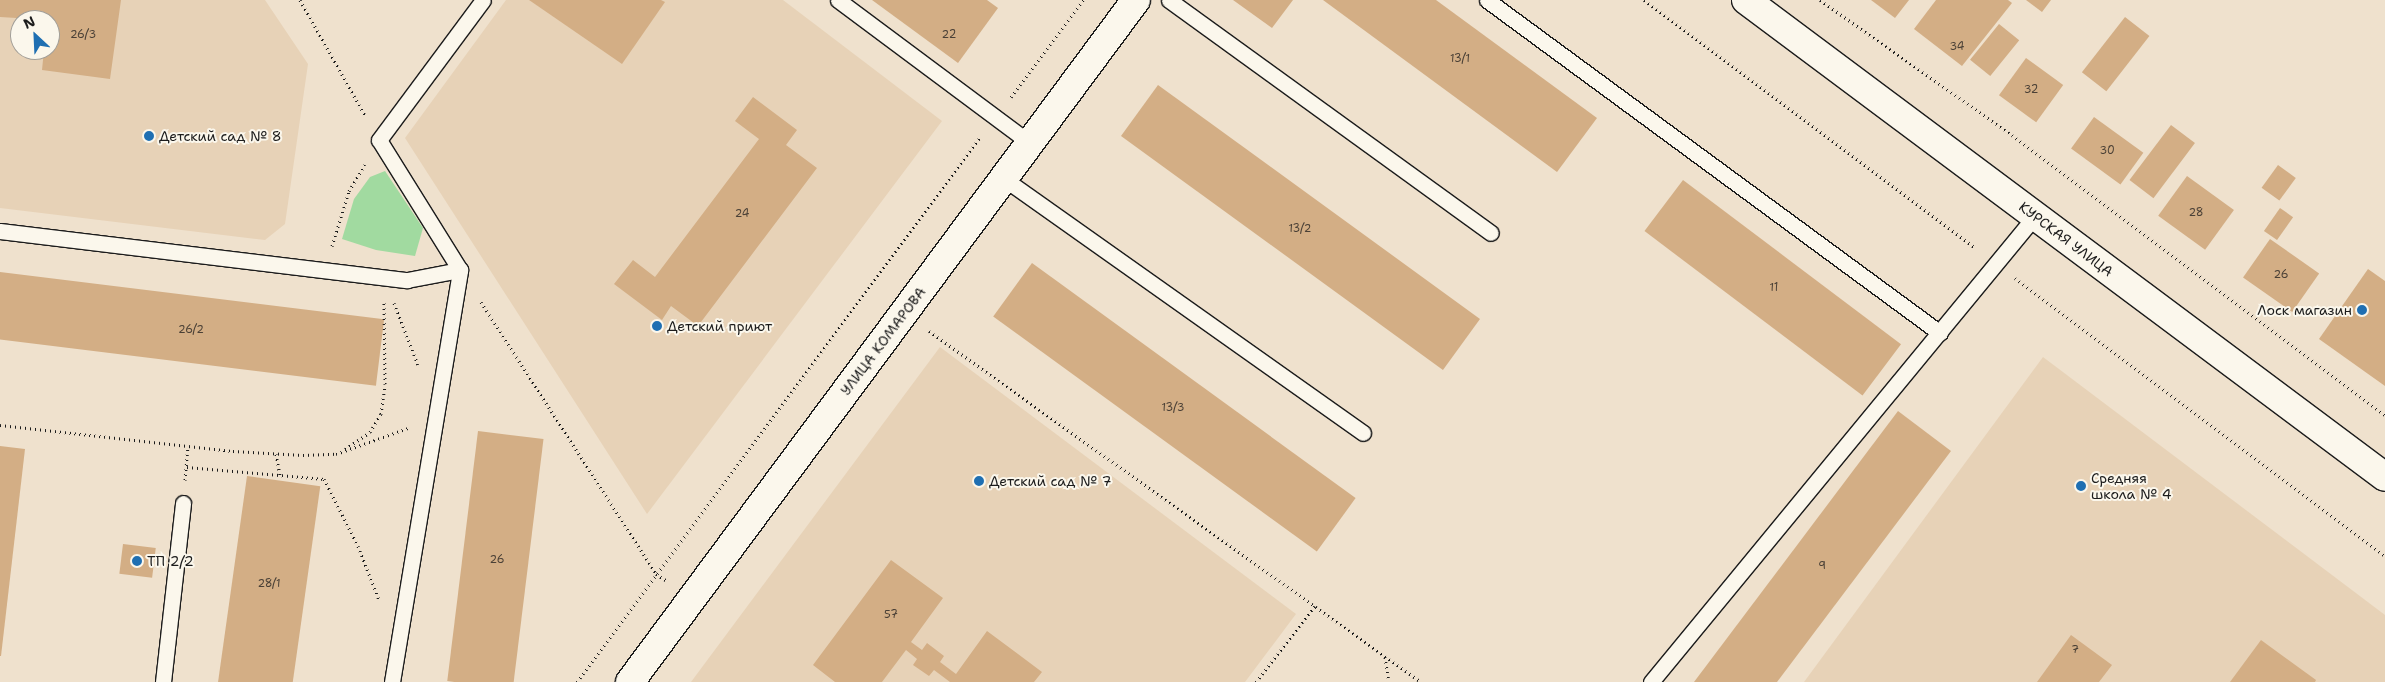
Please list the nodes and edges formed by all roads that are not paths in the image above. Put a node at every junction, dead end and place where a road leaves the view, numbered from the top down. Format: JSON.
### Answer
{"nodes":[{"id":1,"x":483,"y":0,"type":"edge"},
{"id":2,"x":838,"y":0,"type":"edge"},
{"id":3,"x":1136,"y":0,"type":"edge"},
{"id":4,"x":1169,"y":0,"type":"edge"},
{"id":5,"x":1487,"y":0,"type":"edge"},
{"id":6,"x":1746,"y":0,"type":"edge"},
{"id":7,"x":1030,"y":143,"type":"junction"},
{"id":8,"x":1003,"y":178,"type":"junction"},
{"id":9,"x":2035,"y":216,"type":"junction"},
{"id":10,"x":0,"y":231,"type":"edge"},
{"id":11,"x":1491,"y":234,"type":"dead end"},
{"id":12,"x":460,"y":270,"type":"junction"},
{"id":13,"x":1940,"y":333,"type":"junction"},
{"id":14,"x":1363,"y":433,"type":"dead end"},
{"id":15,"x":2385,"y":477,"type":"edge"},
{"id":16,"x":183,"y":503,"type":"road end"},
{"id":17,"x":163,"y":682,"type":"edge"},
{"id":18,"x":392,"y":682,"type":"edge"},
{"id":19,"x":630,"y":682,"type":"edge"},
{"id":20,"x":1650,"y":682,"type":"edge"}],
"edges":[{"from":1,"to":12,"type":"lane"},
{"from":2,"to":7,"type":"lane"},
{"from":3,"to":7,"type":"street","name":"УЛИЦА КОМАРОВА"},
{"from":4,"to":11,"type":"lane"},
{"from":5,"to":13,"type":"lane"},
{"from":6,"to":9,"type":"street","name":"КУРСКАЯ УЛИЦА"},
{"from":7,"to":8,"type":"street","name":"УЛИЦА КОМАРОВА"},
{"from":8,"to":14,"type":"lane"},
{"from":8,"to":19,"type":"street","name":"УЛИЦА КОМАРОВА"},
{"from":9,"to":13,"type":"lane"},
{"from":9,"to":15,"type":"street","name":"КУРСКАЯ УЛИЦА"},
{"from":10,"to":12,"type":"lane"},
{"from":12,"to":18,"type":"lane"},
{"from":13,"to":20,"type":"lane"},
{"from":16,"to":17,"type":"lane"}]}
